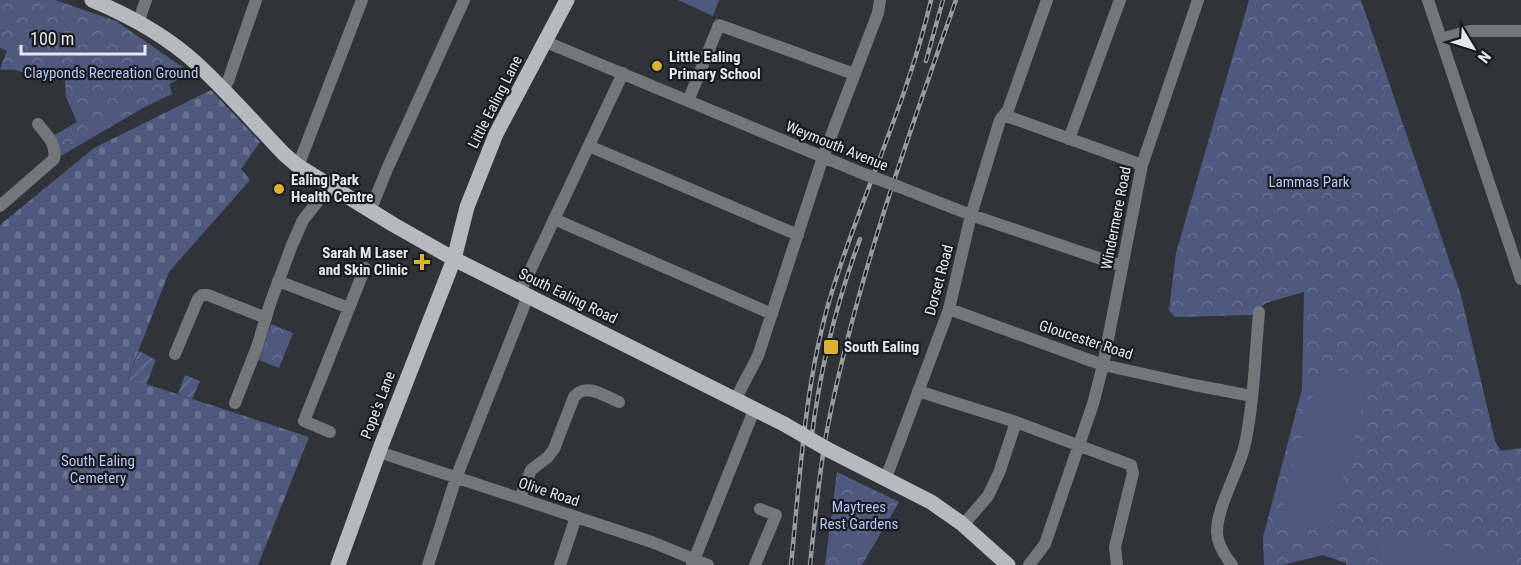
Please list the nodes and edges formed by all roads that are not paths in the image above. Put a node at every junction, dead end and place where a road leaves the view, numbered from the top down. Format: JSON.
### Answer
{"nodes":[{"id":1,"x":92,"y":0,"type":"edge"},
{"id":2,"x":146,"y":0,"type":"edge"},
{"id":3,"x":256,"y":0,"type":"edge"},
{"id":4,"x":362,"y":0,"type":"edge"},
{"id":5,"x":464,"y":0,"type":"edge"},
{"id":6,"x":567,"y":0,"type":"edge"},
{"id":7,"x":880,"y":0,"type":"edge"},
{"id":8,"x":1047,"y":0,"type":"edge"},
{"id":9,"x":1120,"y":0,"type":"edge"},
{"id":10,"x":1198,"y":0,"type":"edge"},
{"id":11,"x":1428,"y":0,"type":"edge"},
{"id":12,"x":138,"y":23,"type":"junction"},
{"id":13,"x":1521,"y":31,"type":"edge"},
{"id":14,"x":1441,"y":39,"type":"junction"},
{"id":15,"x":546,"y":42,"type":"junction"},
{"id":16,"x":623,"y":74,"type":"junction"},
{"id":17,"x":854,"y":74,"type":"junction"},
{"id":18,"x":222,"y":90,"type":"junction"},
{"id":19,"x":688,"y":101,"type":"junction"},
{"id":20,"x":1002,"y":118,"type":"junction"},
{"id":21,"x":38,"y":124,"type":"dead end"},
{"id":22,"x":1070,"y":139,"type":"junction"},
{"id":23,"x":589,"y":146,"type":"junction"},
{"id":24,"x":822,"y":158,"type":"junction"},
{"id":25,"x":1142,"y":165,"type":"junction"},
{"id":26,"x":298,"y":166,"type":"junction"},
{"id":27,"x":330,"y":186,"type":"junction"},
{"id":28,"x":0,"y":206,"type":"edge"},
{"id":29,"x":370,"y":210,"type":"junction"},
{"id":30,"x":971,"y":215,"type":"junction"},
{"id":31,"x":554,"y":219,"type":"junction"},
{"id":32,"x":798,"y":235,"type":"junction"},
{"id":33,"x":454,"y":259,"type":"junction"},
{"id":34,"x":1122,"y":266,"type":"junction"},
{"id":35,"x":365,"y":268,"type":"dead end"},
{"id":36,"x":1521,"y":279,"type":"edge"},
{"id":37,"x":278,"y":281,"type":"junction"},
{"id":38,"x":524,"y":294,"type":"junction"},
{"id":39,"x":348,"y":308,"type":"junction"},
{"id":40,"x":949,"y":309,"type":"junction"},
{"id":41,"x":1258,"y":312,"type":"dead end"},
{"id":42,"x":772,"y":314,"type":"junction"},
{"id":43,"x":266,"y":318,"type":"junction"},
{"id":44,"x":175,"y":354,"type":"dead end"},
{"id":45,"x":1103,"y":365,"type":"junction"},
{"id":46,"x":918,"y":391,"type":"junction"},
{"id":47,"x":1252,"y":396,"type":"junction"},
{"id":48,"x":735,"y":400,"type":"junction"},
{"id":49,"x":619,"y":402,"type":"dead end"},
{"id":50,"x":235,"y":403,"type":"dead end"},
{"id":51,"x":754,"y":410,"type":"junction"},
{"id":52,"x":1016,"y":422,"type":"junction"},
{"id":53,"x":330,"y":432,"type":"dead end"},
{"id":54,"x":1079,"y":445,"type":"junction"},
{"id":55,"x":379,"y":452,"type":"junction"},
{"id":56,"x":456,"y":478,"type":"junction"},
{"id":57,"x":886,"y":478,"type":"junction"},
{"id":58,"x":520,"y":498,"type":"junction"},
{"id":59,"x":760,"y":508,"type":"dead end"},
{"id":60,"x":576,"y":517,"type":"junction"},
{"id":61,"x":963,"y":525,"type":"junction"},
{"id":62,"x":693,"y":562,"type":"edge"},
{"id":63,"x":338,"y":565,"type":"edge"},
{"id":64,"x":428,"y":565,"type":"edge"},
{"id":65,"x":561,"y":565,"type":"edge"},
{"id":66,"x":708,"y":565,"type":"edge"},
{"id":67,"x":755,"y":565,"type":"edge"},
{"id":68,"x":1008,"y":565,"type":"edge"},
{"id":69,"x":1029,"y":565,"type":"edge"},
{"id":70,"x":1117,"y":565,"type":"edge"},
{"id":71,"x":1232,"y":565,"type":"edge"}],
"edges":[{"from":1,"to":12,"type":"main road","name":"South Ealing Road"},
{"from":2,"to":12,"type":"street"},
{"from":3,"to":18,"type":"street"},
{"from":4,"to":26,"type":"street"},
{"from":5,"to":29,"type":"street"},
{"from":6,"to":15,"type":"main road","name":"Little Ealing Lane"},
{"from":7,"to":17,"type":"street"},
{"from":8,"to":20,"type":"street","name":"Dorset Road"},
{"from":9,"to":22,"type":"street"},
{"from":10,"to":25,"type":"street","name":"Windermere Road"},
{"from":11,"to":14,"type":"street"},
{"from":12,"to":18,"type":"main road","name":"South Ealing Road"},
{"from":13,"to":14,"type":"street"},
{"from":14,"to":36,"type":"street"},
{"from":15,"to":16,"type":"street","name":"Weymouth Avenue"},
{"from":15,"to":33,"type":"main road","name":"Little Ealing Lane"},
{"from":16,"to":19,"type":"street","name":"Weymouth Avenue"},
{"from":16,"to":23,"type":"street"},
{"from":17,"to":19,"type":"street"},
{"from":17,"to":24,"type":"street"},
{"from":18,"to":26,"type":"main road","name":"South Ealing Road"},
{"from":19,"to":24,"type":"street","name":"Weymouth Avenue"},
{"from":20,"to":22,"type":"street"},
{"from":20,"to":30,"type":"street","name":"Dorset Road"},
{"from":21,"to":28,"type":"street"},
{"from":22,"to":25,"type":"street"},
{"from":23,"to":31,"type":"street"},
{"from":23,"to":32,"type":"street"},
{"from":24,"to":30,"type":"street","name":"Weymouth Avenue","bridge":true},
{"from":24,"to":32,"type":"street"},
{"from":25,"to":34,"type":"street","name":"Windermere Road"},
{"from":26,"to":27,"type":"main road","name":"South Ealing Road"},
{"from":27,"to":29,"type":"main road","name":"South Ealing Road"},
{"from":27,"to":37,"type":"street"},
{"from":29,"to":33,"type":"main road","name":"South Ealing Road"},
{"from":30,"to":34,"type":"street","name":"Weymouth Avenue"},
{"from":30,"to":40,"type":"street","name":"Dorset Road"},
{"from":31,"to":38,"type":"street"},
{"from":31,"to":42,"type":"street"},
{"from":32,"to":42,"type":"street"},
{"from":33,"to":38,"type":"main road","name":"South Ealing Road"},
{"from":33,"to":55,"type":"main road","name":"Pope's Lane"},
{"from":34,"to":45,"type":"street","name":"Windermere Road"},
{"from":35,"to":39,"type":"street"},
{"from":37,"to":39,"type":"street"},
{"from":37,"to":43,"type":"street"},
{"from":38,"to":48,"type":"main road","name":"South Ealing Road"},
{"from":38,"to":56,"type":"street"},
{"from":39,"to":53,"type":"street"},
{"from":40,"to":45,"type":"street","name":"Gloucester Road"},
{"from":40,"to":46,"type":"street","name":"Dorset Road"},
{"from":41,"to":47,"type":"street"},
{"from":42,"to":48,"type":"street"},
{"from":43,"to":44,"type":"street"},
{"from":43,"to":50,"type":"street"},
{"from":45,"to":47,"type":"street","name":"Gloucester Road"},
{"from":45,"to":54,"type":"street","name":"Windermere Road"},
{"from":46,"to":52,"type":"street"},
{"from":46,"to":57,"type":"street","name":"Dorset Road"},
{"from":47,"to":71,"type":"street"},
{"from":48,"to":51,"type":"main road","name":"South Ealing Road"},
{"from":49,"to":58,"type":"street"},
{"from":51,"to":57,"type":"main road","name":"South Ealing Road","bridge":true},
{"from":51,"to":62,"type":"street"},
{"from":52,"to":54,"type":"street"},
{"from":52,"to":61,"type":"street"},
{"from":54,"to":69,"type":"street","name":"Windermere Road"},
{"from":54,"to":70,"type":"street"},
{"from":55,"to":56,"type":"street","name":"Olive Road"},
{"from":55,"to":63,"type":"main road","name":"Pope's Lane"},
{"from":56,"to":58,"type":"street","name":"Olive Road"},
{"from":56,"to":64,"type":"street"},
{"from":57,"to":61,"type":"main road","name":"South Ealing Road"},
{"from":58,"to":60,"type":"street","name":"Olive Road"},
{"from":59,"to":67,"type":"street"},
{"from":60,"to":62,"type":"street","name":"Olive Road"},
{"from":60,"to":65,"type":"street"},
{"from":61,"to":68,"type":"main road","name":"South Ealing Road"},
{"from":62,"to":66,"type":"street","name":"Olive Road"}]}
